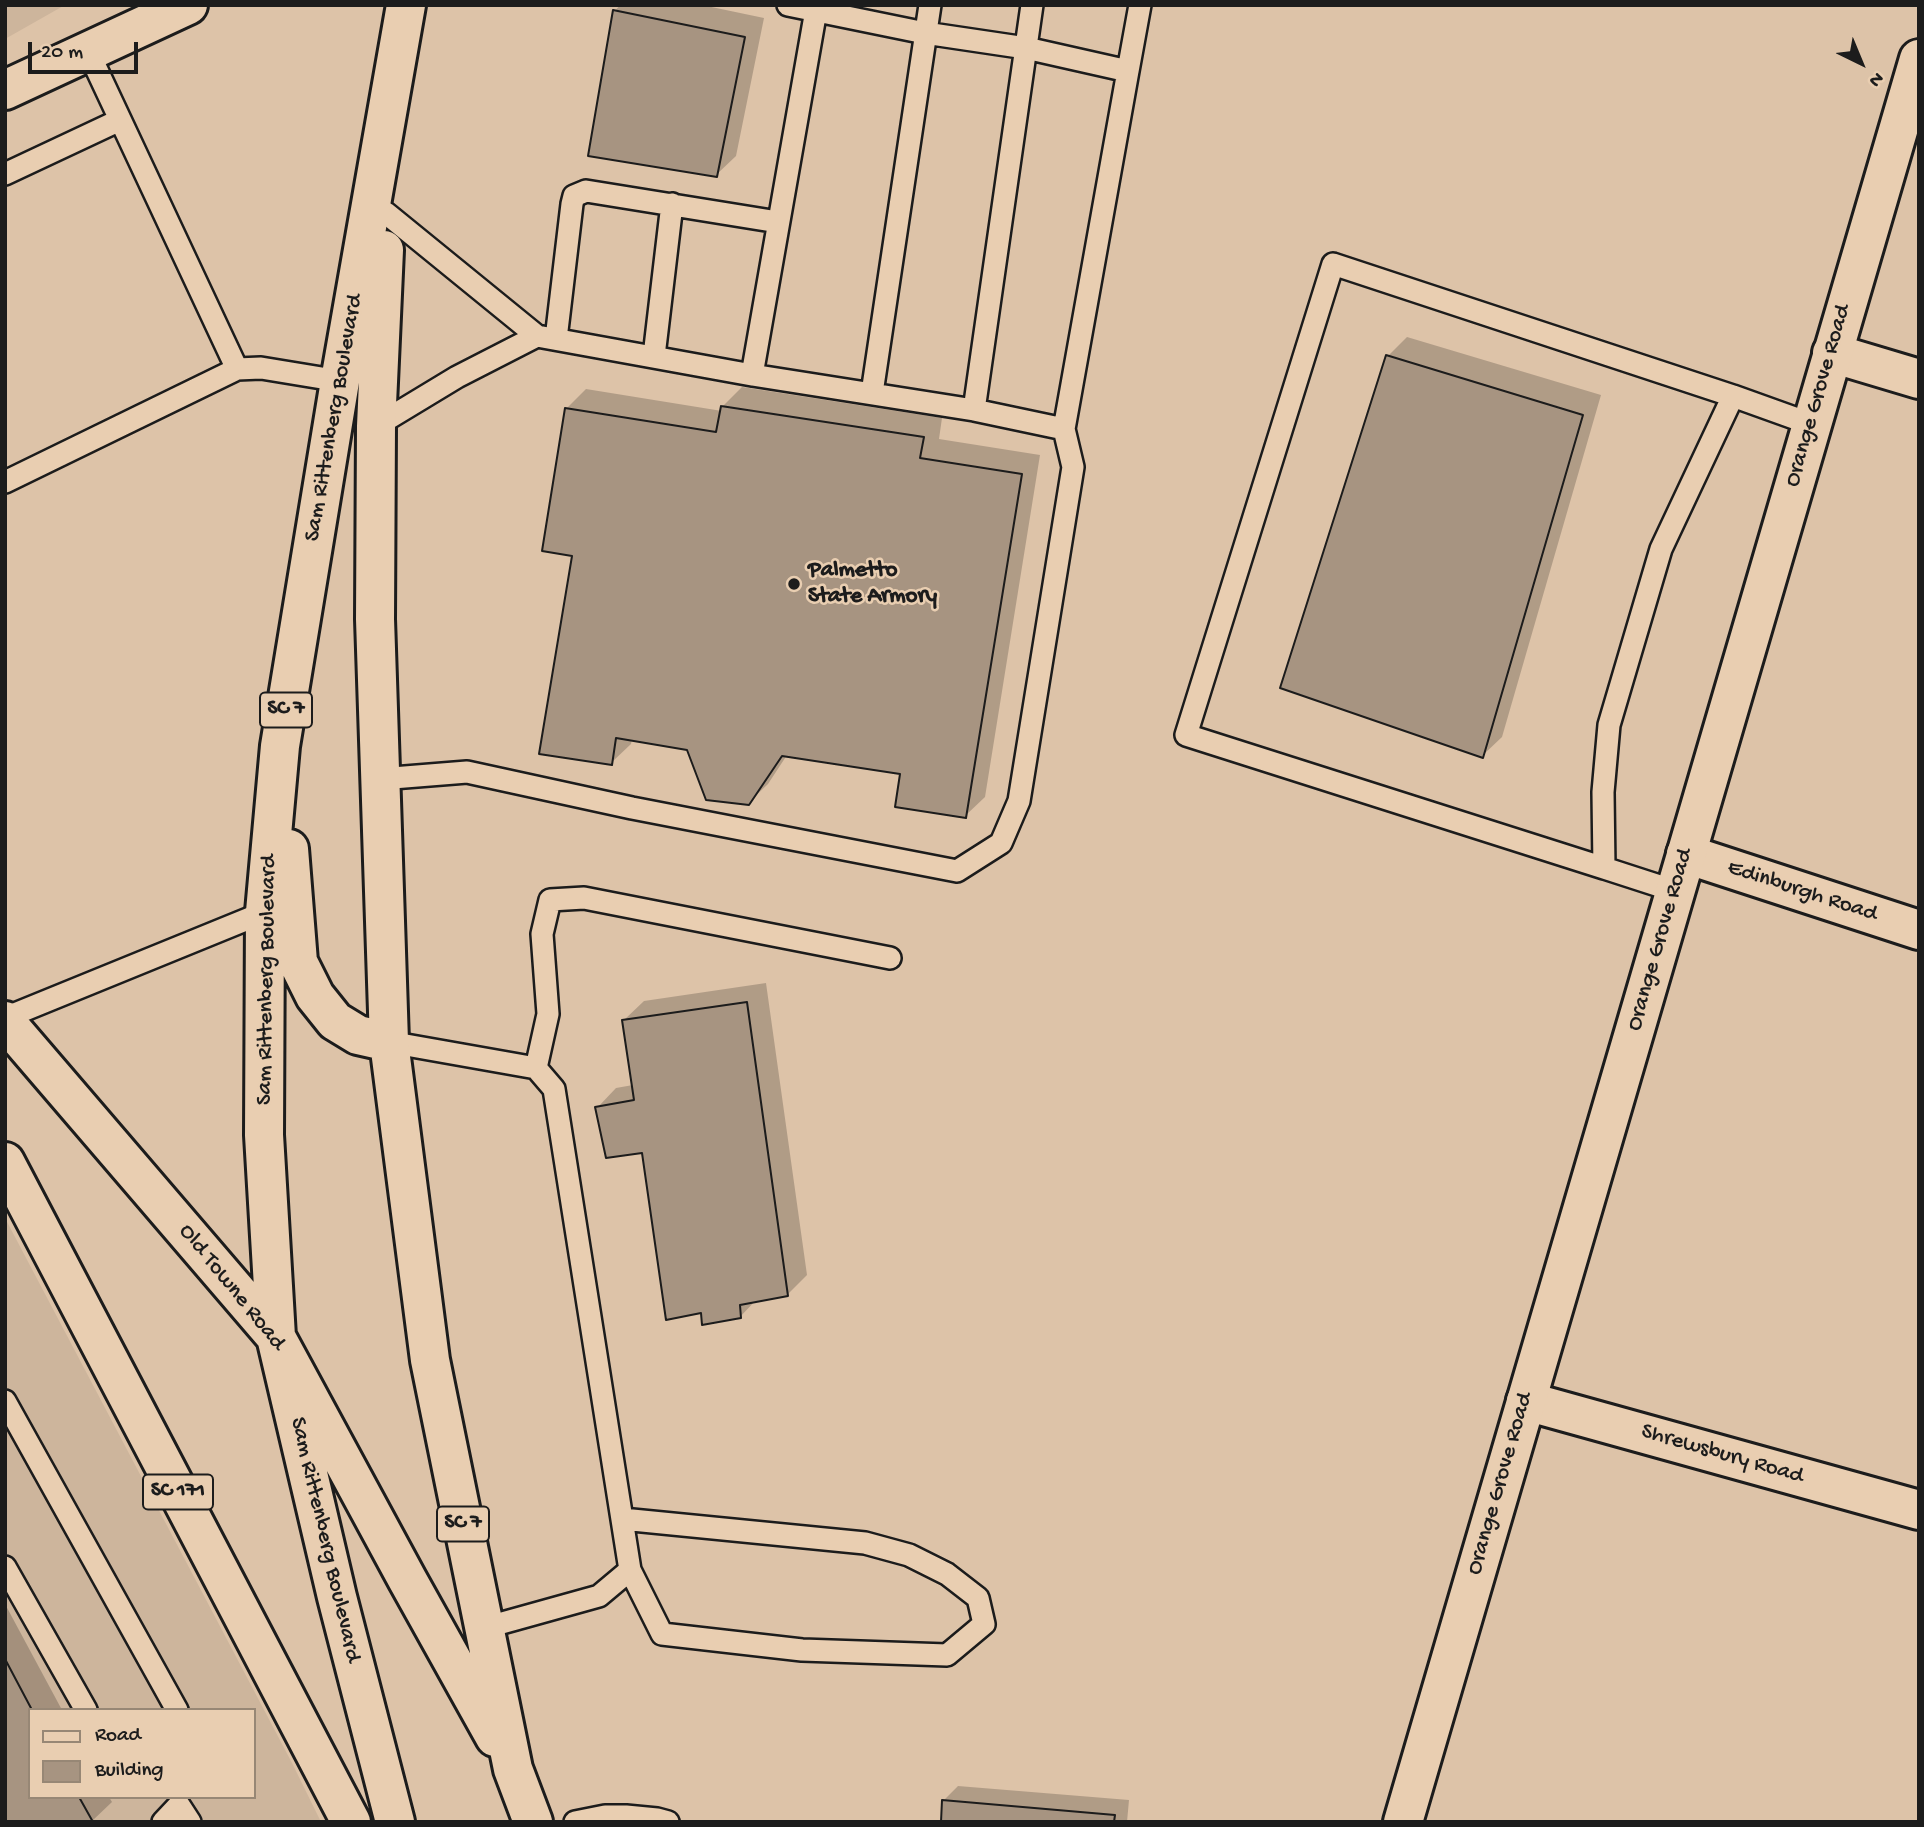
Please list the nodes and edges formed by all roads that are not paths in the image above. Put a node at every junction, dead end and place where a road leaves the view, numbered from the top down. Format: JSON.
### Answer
{"nodes":[{"id":1,"x":188,"y":5,"type":"edge"},
{"id":2,"x":406,"y":5,"type":"edge"},
{"id":3,"x":788,"y":5,"type":"edge"},
{"id":4,"x":930,"y":5,"type":"edge"},
{"id":5,"x":1032,"y":5,"type":"edge"},
{"id":6,"x":1140,"y":5,"type":"edge"},
{"id":7,"x":816,"y":10,"type":"junction"},
{"id":8,"x":925,"y":33,"type":"junction"},
{"id":9,"x":1026,"y":48,"type":"junction"},
{"id":10,"x":88,"y":51,"type":"junction"},
{"id":11,"x":1919,"y":59,"type":"edge"},
{"id":12,"x":1128,"y":71,"type":"junction"},
{"id":13,"x":5,"y":90,"type":"edge"},
{"id":14,"x":391,"y":90,"type":"junction"},
{"id":15,"x":120,"y":120,"type":"junction"},
{"id":16,"x":5,"y":174,"type":"edge"},
{"id":17,"x":672,"y":204,"type":"junction"},
{"id":18,"x":386,"y":213,"type":"junction"},
{"id":19,"x":778,"y":222,"type":"junction"},
{"id":20,"x":547,"y":337,"type":"junction"},
{"id":21,"x":1832,"y":353,"type":"junction"},
{"id":22,"x":654,"y":356,"type":"junction"},
{"id":23,"x":237,"y":369,"type":"junction"},
{"id":24,"x":752,"y":375,"type":"junction"},
{"id":25,"x":1919,"y":379,"type":"edge"},
{"id":26,"x":340,"y":381,"type":"junction"},
{"id":27,"x":872,"y":393,"type":"junction"},
{"id":28,"x":1733,"y":397,"type":"junction"},
{"id":29,"x":974,"y":410,"type":"junction"},
{"id":30,"x":1811,"y":424,"type":"junction"},
{"id":31,"x":376,"y":426,"type":"junction"},
{"id":32,"x":1064,"y":429,"type":"junction"},
{"id":33,"x":5,"y":482,"type":"edge"},
{"id":34,"x":280,"y":746,"type":"junction"},
{"id":35,"x":380,"y":779,"type":"junction"},
{"id":36,"x":1686,"y":854,"type":"junction"},
{"id":37,"x":1604,"y":868,"type":"junction"},
{"id":38,"x":1675,"y":891,"type":"junction"},
{"id":39,"x":265,"y":912,"type":"junction"},
{"id":40,"x":1919,"y":930,"type":"edge"},
{"id":41,"x":890,"y":958,"type":"dead end"},
{"id":42,"x":5,"y":1019,"type":"edge"},
{"id":43,"x":389,"y":1042,"type":"junction"},
{"id":44,"x":536,"y":1068,"type":"junction"},
{"id":45,"x":5,"y":1162,"type":"edge"},
{"id":46,"x":276,"y":1337,"type":"junction"},
{"id":47,"x":5,"y":1401,"type":"edge"},
{"id":48,"x":1526,"y":1401,"type":"junction"},
{"id":49,"x":1919,"y":1510,"type":"edge"},
{"id":50,"x":622,"y":1519,"type":"junction"},
{"id":51,"x":5,"y":1567,"type":"edge"},
{"id":52,"x":630,"y":1570,"type":"junction"},
{"id":53,"x":484,"y":1628,"type":"junction"},
{"id":54,"x":85,"y":1708,"type":"edge"},
{"id":55,"x":176,"y":1708,"type":"edge"},
{"id":56,"x":513,"y":1769,"type":"junction"},
{"id":57,"x":178,"y":1805,"type":"edge"},
{"id":58,"x":163,"y":1822,"type":"edge"},
{"id":59,"x":351,"y":1822,"type":"edge"},
{"id":60,"x":395,"y":1822,"type":"edge"},
{"id":61,"x":533,"y":1822,"type":"edge"},
{"id":62,"x":575,"y":1822,"type":"edge"},
{"id":63,"x":668,"y":1822,"type":"edge"},
{"id":64,"x":1403,"y":1822,"type":"edge"}],
"edges":[{"from":1,"to":10,"type":"main road"},
{"from":2,"to":14,"type":"main road","name":"Sam Rittenberg Boulevard","number":"SC 7"},
{"from":3,"to":7,"type":"lane"},
{"from":4,"to":8,"type":"lane"},
{"from":5,"to":9,"type":"lane"},
{"from":6,"to":12,"type":"lane"},
{"from":7,"to":8,"type":"lane"},
{"from":7,"to":19,"type":"lane"},
{"from":8,"to":9,"type":"lane"},
{"from":8,"to":27,"type":"lane"},
{"from":9,"to":12,"type":"lane"},
{"from":9,"to":29,"type":"lane"},
{"from":10,"to":13,"type":"main road"},
{"from":10,"to":15,"type":"lane"},
{"from":11,"to":21,"type":"main road","name":"Orange Grove Road"},
{"from":12,"to":32,"type":"lane"},
{"from":14,"to":18,"type":"main road","name":"Sam Rittenberg Boulevard","number":"SC 7"},
{"from":14,"to":26,"type":"main road","name":"Sam Rittenberg Boulevard","number":"SC 7"},
{"from":15,"to":16,"type":"lane"},
{"from":15,"to":23,"type":"lane"},
{"from":17,"to":19,"type":"lane"},
{"from":17,"to":20,"type":"lane"},
{"from":17,"to":22,"type":"lane"},
{"from":18,"to":20,"type":"lane"},
{"from":18,"to":31,"type":"main road","name":"Sam Rittenberg Boulevard","number":"SC 7"},
{"from":19,"to":24,"type":"lane"},
{"from":20,"to":22,"type":"lane"},
{"from":20,"to":31,"type":"lane"},
{"from":21,"to":25,"type":"main road"},
{"from":21,"to":30,"type":"main road","name":"Orange Grove Road"},
{"from":22,"to":24,"type":"lane"},
{"from":23,"to":26,"type":"lane"},
{"from":23,"to":33,"type":"lane"},
{"from":24,"to":27,"type":"lane"},
{"from":26,"to":34,"type":"main road","name":"Sam Rittenberg Boulevard","number":"SC 7"},
{"from":27,"to":29,"type":"lane"},
{"from":28,"to":30,"type":"lane"},
{"from":28,"to":37,"type":"lane"},
{"from":28,"to":37,"type":"lane"},
{"from":29,"to":32,"type":"lane"},
{"from":30,"to":36,"type":"main road","name":"Orange Grove Road"},
{"from":31,"to":35,"type":"main road","name":"Sam Rittenberg Boulevard","number":"SC 7"},
{"from":32,"to":35,"type":"lane"},
{"from":34,"to":39,"type":"main road","name":"Sam Rittenberg Boulevard","number":"SC 7"},
{"from":34,"to":43,"type":"main road"},
{"from":35,"to":43,"type":"main road","name":"Sam Rittenberg Boulevard","number":"SC 7"},
{"from":36,"to":38,"type":"main road","name":"Orange Grove Road"},
{"from":36,"to":40,"type":"main road","name":"Edinburgh Road"},
{"from":37,"to":38,"type":"lane"},
{"from":38,"to":48,"type":"main road","name":"Orange Grove Road"},
{"from":39,"to":42,"type":"lane"},
{"from":39,"to":46,"type":"main road","name":"Sam Rittenberg Boulevard","number":"SC 7"},
{"from":41,"to":44,"type":"lane"},
{"from":42,"to":46,"type":"main road","name":"Old Towne Road"},
{"from":43,"to":44,"type":"lane"},
{"from":43,"to":53,"type":"main road","name":"Sam Rittenberg Boulevard","number":"SC 7"},
{"from":44,"to":50,"type":"lane"},
{"from":45,"to":59,"type":"main road","number":"SC 171"},
{"from":46,"to":56,"type":"main road","name":"Old Towne Road"},
{"from":46,"to":60,"type":"main road","name":"Sam Rittenberg Boulevard","number":"SC 7"},
{"from":47,"to":55,"type":"lane"},
{"from":48,"to":49,"type":"main road","name":"Shrewsbury Road"},
{"from":48,"to":64,"type":"main road","name":"Orange Grove Road"},
{"from":50,"to":52,"type":"lane"},
{"from":50,"to":52,"type":"lane"},
{"from":51,"to":54,"type":"lane"},
{"from":52,"to":53,"type":"lane"},
{"from":53,"to":56,"type":"main road","name":"Sam Rittenberg Boulevard","number":"SC 7"},
{"from":56,"to":61,"type":"main road","name":"Sam Rittenberg Boulevard","number":"SC 7"},
{"from":57,"to":58,"type":"lane"},
{"from":62,"to":63,"type":"lane"}]}
